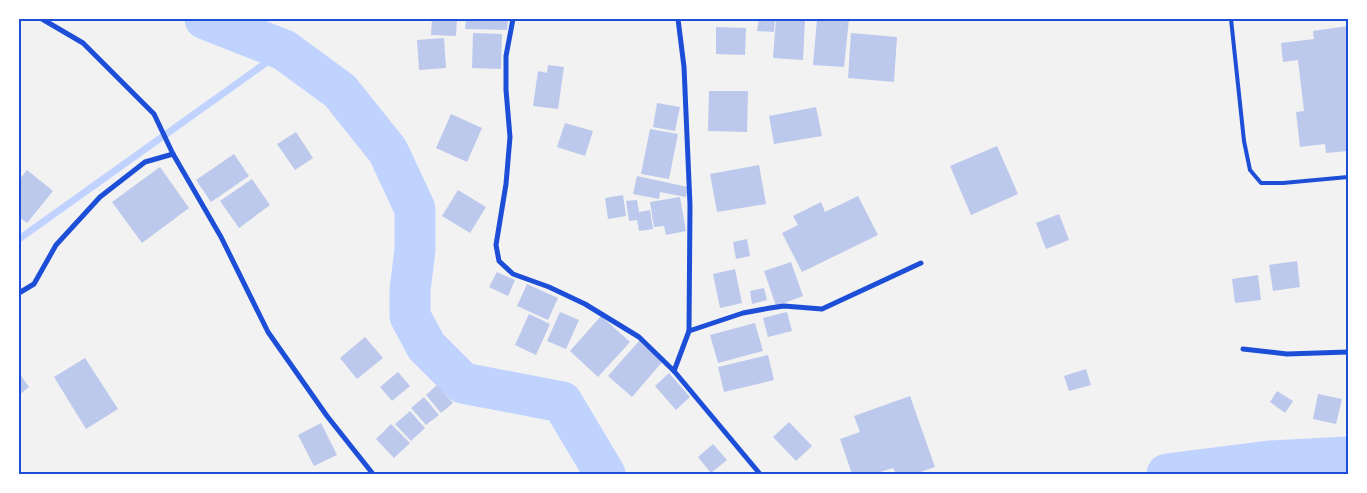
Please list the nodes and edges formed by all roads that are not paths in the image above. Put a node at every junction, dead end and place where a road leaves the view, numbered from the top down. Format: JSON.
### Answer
{"nodes":[{"id":1,"x":42,"y":19,"type":"edge"},
{"id":2,"x":513,"y":19,"type":"edge"},
{"id":3,"x":678,"y":19,"type":"edge"},
{"id":4,"x":1231,"y":19,"type":"edge"},
{"id":5,"x":172,"y":154,"type":"junction"},
{"id":6,"x":1348,"y":177,"type":"edge"},
{"id":7,"x":921,"y":263,"type":"dead end"},
{"id":8,"x":19,"y":293,"type":"edge"},
{"id":9,"x":690,"y":331,"type":"junction"},
{"id":10,"x":1243,"y":349,"type":"dead end"},
{"id":11,"x":1348,"y":352,"type":"edge"},
{"id":12,"x":674,"y":371,"type":"junction"},
{"id":13,"x":373,"y":474,"type":"edge"},
{"id":14,"x":760,"y":474,"type":"edge"}],
"edges":[{"from":1,"to":5,"type":"street"},
{"from":2,"to":12,"type":"street"},
{"from":3,"to":9,"type":"street"},
{"from":4,"to":6,"type":"lane"},
{"from":5,"to":8,"type":"street"},
{"from":5,"to":13,"type":"street"},
{"from":7,"to":9,"type":"street"},
{"from":9,"to":12,"type":"street"},
{"from":10,"to":11,"type":"street"},
{"from":12,"to":14,"type":"street"}]}
